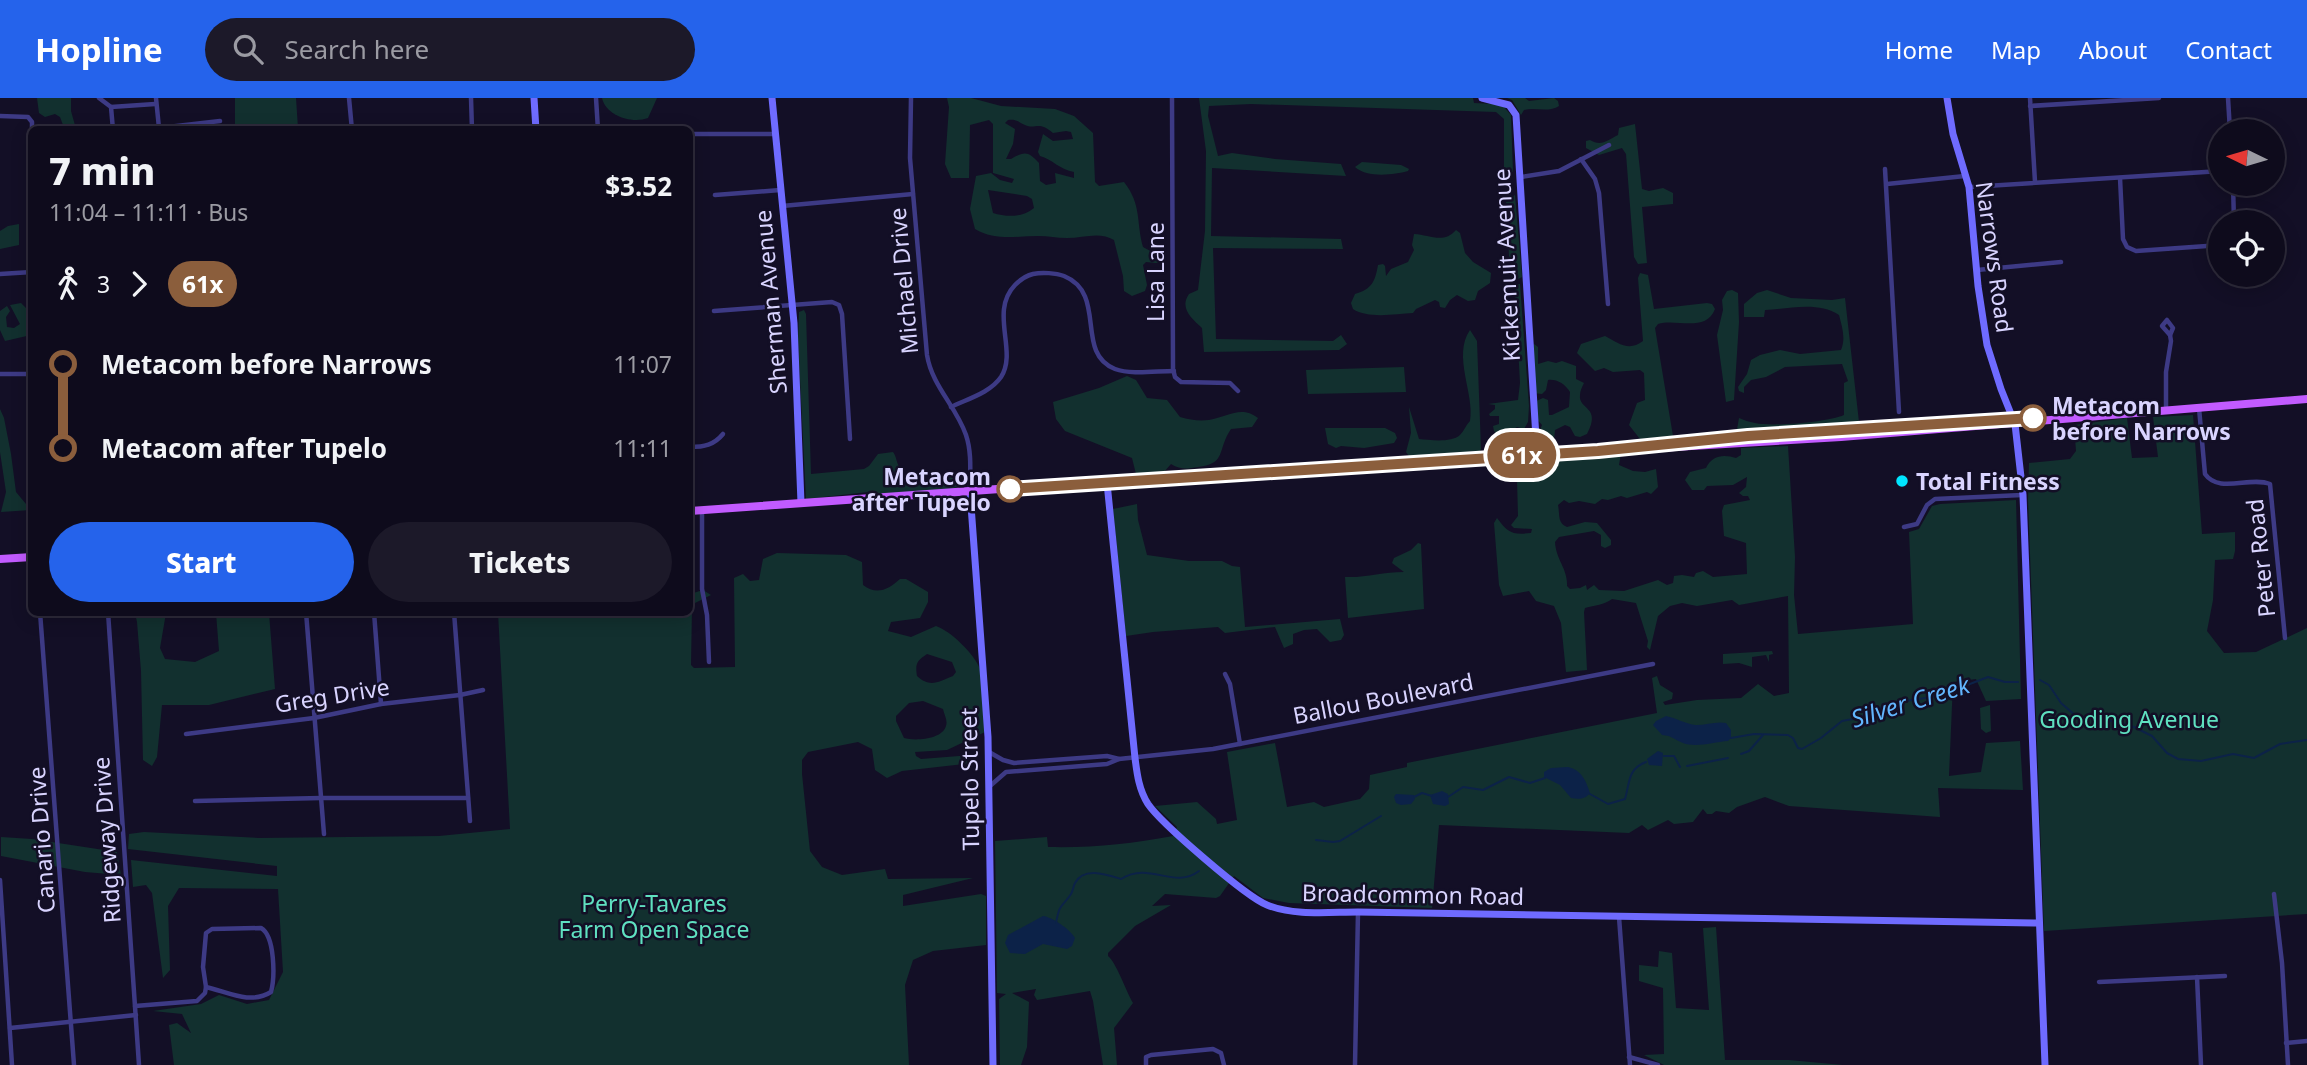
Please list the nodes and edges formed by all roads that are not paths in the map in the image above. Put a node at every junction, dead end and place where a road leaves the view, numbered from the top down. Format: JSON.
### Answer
{"nodes":[{"id":1,"x":99,"y":98,"type":"edge"},
{"id":2,"x":349,"y":98,"type":"edge"},
{"id":3,"x":471,"y":98,"type":"edge"},
{"id":4,"x":534,"y":98,"type":"edge"},
{"id":5,"x":596,"y":98,"type":"edge"},
{"id":6,"x":772,"y":98,"type":"edge"},
{"id":7,"x":911,"y":98,"type":"edge"},
{"id":8,"x":1172,"y":98,"type":"edge"},
{"id":9,"x":1482,"y":98,"type":"edge"},
{"id":10,"x":1947,"y":98,"type":"edge"},
{"id":11,"x":2030,"y":98,"type":"edge"},
{"id":12,"x":2159,"y":98,"type":"edge"},
{"id":13,"x":2228,"y":98,"type":"edge"},
{"id":14,"x":155,"y":101,"type":"edge"},
{"id":15,"x":2031,"y":106,"type":"junction"},
{"id":16,"x":111,"y":107,"type":"junction"},
{"id":17,"x":0,"y":116,"type":"edge"},
{"id":18,"x":2229,"y":119,"type":"edge"},
{"id":19,"x":220,"y":121,"type":"dead end"},
{"id":20,"x":32,"y":126,"type":"edge"},
{"id":21,"x":113,"y":126,"type":"edge"},
{"id":22,"x":159,"y":126,"type":"edge"},
{"id":23,"x":178,"y":126,"type":"edge"},
{"id":24,"x":352,"y":126,"type":"edge"},
{"id":25,"x":472,"y":126,"type":"edge"},
{"id":26,"x":536,"y":126,"type":"edge"},
{"id":27,"x":598,"y":126,"type":"edge"},
{"id":28,"x":693,"y":134,"type":"edge"},
{"id":29,"x":775,"y":134,"type":"junction"},
{"id":30,"x":1609,"y":145,"type":"dead end"},
{"id":31,"x":1581,"y":159,"type":"junction"},
{"id":32,"x":1885,"y":169,"type":"dead end"},
{"id":33,"x":2208,"y":172,"type":"edge"},
{"id":34,"x":1965,"y":176,"type":"junction"},
{"id":35,"x":1521,"y":177,"type":"junction"},
{"id":36,"x":2120,"y":177,"type":"junction"},
{"id":37,"x":2035,"y":182,"type":"junction"},
{"id":38,"x":1887,"y":184,"type":"junction"},
{"id":39,"x":1969,"y":187,"type":"junction"},
{"id":40,"x":780,"y":190,"type":"junction"},
{"id":41,"x":913,"y":194,"type":"junction"},
{"id":42,"x":715,"y":195,"type":"dead end"},
{"id":43,"x":782,"y":206,"type":"junction"},
{"id":44,"x":2208,"y":247,"type":"edge"},
{"id":45,"x":2061,"y":262,"type":"dead end"},
{"id":46,"x":1977,"y":270,"type":"junction"},
{"id":47,"x":28,"y":272,"type":"edge"},
{"id":48,"x":0,"y":274,"type":"edge"},
{"id":49,"x":792,"y":304,"type":"junction"},
{"id":50,"x":1608,"y":304,"type":"dead end"},
{"id":51,"x":714,"y":311,"type":"dead end"},
{"id":52,"x":2170,"y":335,"type":"dead end"},
{"id":53,"x":1174,"y":371,"type":"junction"},
{"id":54,"x":28,"y":373,"type":"edge"},
{"id":55,"x":0,"y":374,"type":"edge"},
{"id":56,"x":1238,"y":391,"type":"dead end"},
{"id":57,"x":2307,"y":399,"type":"edge"},
{"id":58,"x":951,"y":407,"type":"junction"},
{"id":59,"x":2199,"y":407,"type":"junction"},
{"id":60,"x":2166,"y":410,"type":"junction"},
{"id":61,"x":1899,"y":412,"type":"dead end"},
{"id":62,"x":2014,"y":421,"type":"junction"},
{"id":63,"x":723,"y":434,"type":"dead end"},
{"id":64,"x":850,"y":439,"type":"dead end"},
{"id":65,"x":693,"y":447,"type":"edge"},
{"id":66,"x":1537,"y":454,"type":"junction"},
{"id":67,"x":1107,"y":483,"type":"junction"},
{"id":68,"x":970,"y":492,"type":"junction"},
{"id":69,"x":2023,"y":495,"type":"junction"},
{"id":70,"x":801,"y":503,"type":"junction"},
{"id":71,"x":702,"y":510,"type":"junction"},
{"id":72,"x":693,"y":511,"type":"edge"},
{"id":73,"x":1904,"y":527,"type":"dead end"},
{"id":74,"x":28,"y":557,"type":"edge"},
{"id":75,"x":0,"y":559,"type":"edge"},
{"id":76,"x":40,"y":616,"type":"edge"},
{"id":77,"x":108,"y":616,"type":"edge"},
{"id":78,"x":306,"y":616,"type":"edge"},
{"id":79,"x":374,"y":616,"type":"edge"},
{"id":80,"x":454,"y":616,"type":"edge"},
{"id":81,"x":2285,"y":638,"type":"dead end"},
{"id":82,"x":709,"y":662,"type":"dead end"},
{"id":83,"x":1654,"y":664,"type":"dead end"},
{"id":84,"x":1226,"y":674,"type":"dead end"},
{"id":85,"x":483,"y":690,"type":"dead end"},
{"id":86,"x":460,"y":695,"type":"junction"},
{"id":87,"x":381,"y":704,"type":"junction"},
{"id":88,"x":314,"y":718,"type":"junction"},
{"id":89,"x":186,"y":734,"type":"dead end"},
{"id":90,"x":1240,"y":744,"type":"junction"},
{"id":91,"x":989,"y":752,"type":"junction"},
{"id":92,"x":1135,"y":758,"type":"junction"},
{"id":93,"x":1119,"y":759,"type":"junction"},
{"id":94,"x":990,"y":786,"type":"junction"},
{"id":95,"x":321,"y":798,"type":"junction"},
{"id":96,"x":468,"y":798,"type":"junction"},
{"id":97,"x":195,"y":802,"type":"dead end"},
{"id":98,"x":470,"y":821,"type":"dead end"},
{"id":99,"x":324,"y":834,"type":"dead end"},
{"id":100,"x":0,"y":880,"type":"edge"},
{"id":101,"x":2274,"y":894,"type":"dead end"},
{"id":102,"x":1358,"y":912,"type":"junction"},
{"id":103,"x":1619,"y":917,"type":"junction"},
{"id":104,"x":2039,"y":923,"type":"junction"},
{"id":105,"x":2225,"y":976,"type":"dead end"},
{"id":106,"x":2197,"y":977,"type":"junction"},
{"id":107,"x":2099,"y":982,"type":"dead end"},
{"id":108,"x":206,"y":987,"type":"junction"},
{"id":109,"x":135,"y":1006,"type":"junction"},
{"id":110,"x":136,"y":1015,"type":"junction"},
{"id":111,"x":71,"y":1023,"type":"junction"},
{"id":112,"x":10,"y":1028,"type":"junction"},
{"id":113,"x":2307,"y":1041,"type":"edge"},
{"id":114,"x":2286,"y":1042,"type":"junction"},
{"id":115,"x":1629,"y":1057,"type":"junction"},
{"id":116,"x":12,"y":1065,"type":"edge"},
{"id":117,"x":74,"y":1065,"type":"edge"},
{"id":118,"x":139,"y":1065,"type":"edge"},
{"id":119,"x":993,"y":1065,"type":"edge"},
{"id":120,"x":1146,"y":1065,"type":"edge"},
{"id":121,"x":1224,"y":1065,"type":"edge"},
{"id":122,"x":1355,"y":1065,"type":"edge"},
{"id":123,"x":1630,"y":1065,"type":"edge"},
{"id":124,"x":1658,"y":1065,"type":"edge"},
{"id":125,"x":2045,"y":1065,"type":"edge"},
{"id":126,"x":2201,"y":1065,"type":"edge"},
{"id":127,"x":2288,"y":1065,"type":"edge"}],
"edges":[{"from":1,"to":16,"type":"street"},
{"from":2,"to":24,"type":"street"},
{"from":3,"to":25,"type":"street"},
{"from":4,"to":26,"type":"street"},
{"from":5,"to":27,"type":"street"},
{"from":6,"to":29,"type":"street","name":"Sherman Avenue"},
{"from":7,"to":41,"type":"street","name":"Michael Drive"},
{"from":8,"to":53,"type":"street","name":"Lisa Lane"},
{"from":9,"to":35,"type":"street","name":"Kickemuit Avenue"},
{"from":10,"to":34,"type":"street","name":"Narrows Road"},
{"from":11,"to":15,"type":"street"},
{"from":12,"to":15,"type":"street"},
{"from":13,"to":18,"type":"street"},
{"from":14,"to":16,"type":"street"},
{"from":14,"to":22,"type":"street"},
{"from":15,"to":37,"type":"street"},
{"from":16,"to":21,"type":"street"},
{"from":17,"to":20,"type":"street"},
{"from":19,"to":23,"type":"street"},
{"from":28,"to":29,"type":"street"},
{"from":29,"to":40,"type":"street","name":"Sherman Avenue"},
{"from":30,"to":31,"type":"street"},
{"from":31,"to":35,"type":"street"},
{"from":31,"to":50,"type":"street"},
{"from":32,"to":38,"type":"street"},
{"from":33,"to":36,"type":"street"},
{"from":34,"to":38,"type":"street"},
{"from":34,"to":39,"type":"street","name":"Narrows Road"},
{"from":35,"to":66,"type":"street","name":"Kickemuit Avenue"},
{"from":36,"to":37,"type":"street"},
{"from":36,"to":44,"type":"street"},
{"from":37,"to":39,"type":"street"},
{"from":38,"to":61,"type":"street"},
{"from":39,"to":46,"type":"street","name":"Narrows Road"},
{"from":40,"to":42,"type":"street"},
{"from":40,"to":43,"type":"street","name":"Sherman Avenue"},
{"from":41,"to":43,"type":"street"},
{"from":41,"to":58,"type":"street","name":"Michael Drive"},
{"from":43,"to":49,"type":"street","name":"Sherman Avenue"},
{"from":45,"to":46,"type":"street"},
{"from":46,"to":62,"type":"street","name":"Narrows Road"},
{"from":47,"to":48,"type":"street"},
{"from":49,"to":51,"type":"street"},
{"from":49,"to":64,"type":"street"},
{"from":49,"to":70,"type":"street","name":"Sherman Avenue"},
{"from":52,"to":60,"type":"street"},
{"from":53,"to":56,"type":"street"},
{"from":53,"to":58,"type":"street"},
{"from":54,"to":55,"type":"street"},
{"from":57,"to":59,"type":"main road"},
{"from":58,"to":68,"type":"street","name":"Michael Drive"},
{"from":59,"to":60,"type":"main road"},
{"from":59,"to":81,"type":"street","name":"Peter Road"},
{"from":60,"to":62,"type":"main road"},
{"from":62,"to":66,"type":"main road"},
{"from":62,"to":69,"type":"street"},
{"from":63,"to":65,"type":"street"},
{"from":66,"to":67,"type":"main road"},
{"from":67,"to":68,"type":"main road"},
{"from":67,"to":92,"type":"street","name":"Broadcommon Road"},
{"from":68,"to":70,"type":"main road"},
{"from":68,"to":91,"type":"street","name":"Tupelo Street"},
{"from":69,"to":73,"type":"street"},
{"from":69,"to":104,"type":"street"},
{"from":70,"to":71,"type":"main road"},
{"from":71,"to":72,"type":"main road"},
{"from":71,"to":82,"type":"street"},
{"from":74,"to":75,"type":"main road"},
{"from":76,"to":111,"type":"street","name":"Canario Drive"},
{"from":77,"to":109,"type":"street","name":"Ridgeway Drive"},
{"from":78,"to":88,"type":"street"},
{"from":79,"to":87,"type":"street"},
{"from":80,"to":86,"type":"street"},
{"from":83,"to":90,"type":"street","name":"Ballou Boulevard"},
{"from":84,"to":90,"type":"street"},
{"from":85,"to":86,"type":"street","name":"Greg Drive"},
{"from":86,"to":87,"type":"street","name":"Greg Drive"},
{"from":86,"to":96,"type":"street"},
{"from":87,"to":88,"type":"street","name":"Greg Drive"},
{"from":88,"to":89,"type":"street","name":"Greg Drive"},
{"from":88,"to":95,"type":"street"},
{"from":90,"to":92,"type":"street","name":"Ballou Boulevard"},
{"from":91,"to":93,"type":"street","name":"Ballou Boulevard"},
{"from":91,"to":94,"type":"street","name":"Tupelo Street"},
{"from":92,"to":93,"type":"street","name":"Ballou Boulevard"},
{"from":92,"to":102,"type":"street","name":"Broadcommon Road"},
{"from":93,"to":94,"type":"street","name":"Ballou Boulevard"},
{"from":94,"to":119,"type":"street","name":"Tupelo Street"},
{"from":95,"to":96,"type":"street"},
{"from":95,"to":97,"type":"street"},
{"from":95,"to":99,"type":"street"},
{"from":96,"to":98,"type":"street"},
{"from":100,"to":112,"type":"street"},
{"from":101,"to":114,"type":"street"},
{"from":102,"to":103,"type":"street","name":"Broadcommon Road"},
{"from":102,"to":122,"type":"street"},
{"from":103,"to":104,"type":"street","name":"Broadcommon Road"},
{"from":103,"to":115,"type":"street"},
{"from":104,"to":125,"type":"street"},
{"from":105,"to":106,"type":"street"},
{"from":106,"to":107,"type":"street"},
{"from":106,"to":126,"type":"street"},
{"from":108,"to":108,"type":"street"},
{"from":108,"to":109,"type":"street"},
{"from":109,"to":110,"type":"street","name":"Ridgeway Drive"},
{"from":110,"to":111,"type":"street"},
{"from":110,"to":118,"type":"street","name":"Ridgeway Drive"},
{"from":111,"to":112,"type":"street"},
{"from":111,"to":117,"type":"street","name":"Canario Drive"},
{"from":112,"to":116,"type":"street"},
{"from":113,"to":114,"type":"street"},
{"from":114,"to":127,"type":"street"},
{"from":115,"to":123,"type":"street"},
{"from":115,"to":124,"type":"street"},
{"from":120,"to":121,"type":"street"}]}
